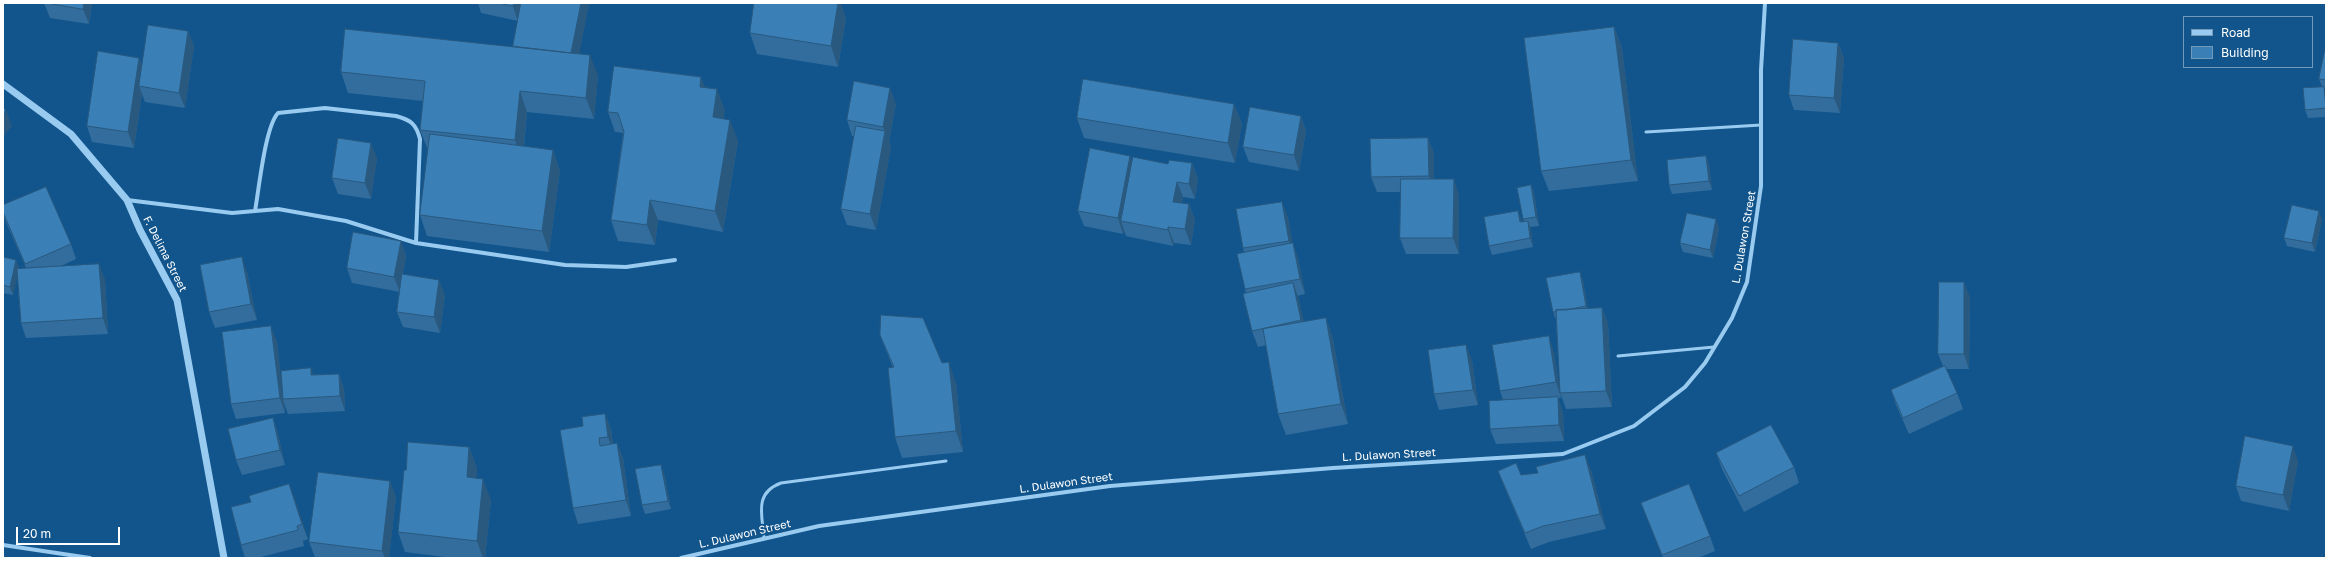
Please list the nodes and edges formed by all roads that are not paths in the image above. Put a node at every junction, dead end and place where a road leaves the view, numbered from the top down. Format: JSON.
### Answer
{"nodes":[{"id":1,"x":1765,"y":3,"type":"edge"},
{"id":2,"x":3,"y":84,"type":"edge"},
{"id":3,"x":1761,"y":125,"type":"junction"},
{"id":4,"x":1646,"y":132,"type":"dead end"},
{"id":5,"x":127,"y":200,"type":"junction"},
{"id":6,"x":255,"y":211,"type":"junction"},
{"id":7,"x":416,"y":243,"type":"junction"},
{"id":8,"x":675,"y":260,"type":"dead end"},
{"id":9,"x":1714,"y":347,"type":"junction"},
{"id":10,"x":1618,"y":356,"type":"dead end"},
{"id":11,"x":946,"y":461,"type":"dead end"},
{"id":12,"x":764,"y":538,"type":"junction"},
{"id":13,"x":3,"y":544,"type":"edge"},
{"id":14,"x":90,"y":558,"type":"edge"},
{"id":15,"x":224,"y":558,"type":"edge"},
{"id":16,"x":681,"y":558,"type":"edge"}],
"edges":[{"from":1,"to":3,"type":"street","name":"L. Dulawon Street"},
{"from":2,"to":5,"type":"street","name":"F. Delima Street"},
{"from":3,"to":4,"type":"lane"},
{"from":3,"to":9,"type":"street","name":"L. Dulawon Street"},
{"from":5,"to":6,"type":"street"},
{"from":5,"to":15,"type":"street","name":"F. Delima Street"},
{"from":6,"to":7,"type":"street"},
{"from":6,"to":7,"type":"street"},
{"from":7,"to":8,"type":"street"},
{"from":9,"to":10,"type":"lane"},
{"from":9,"to":12,"type":"street","name":"L. Dulawon Street"},
{"from":11,"to":12,"type":"lane"},
{"from":12,"to":16,"type":"street","name":"L. Dulawon Street"},
{"from":13,"to":14,"type":"street"}]}
